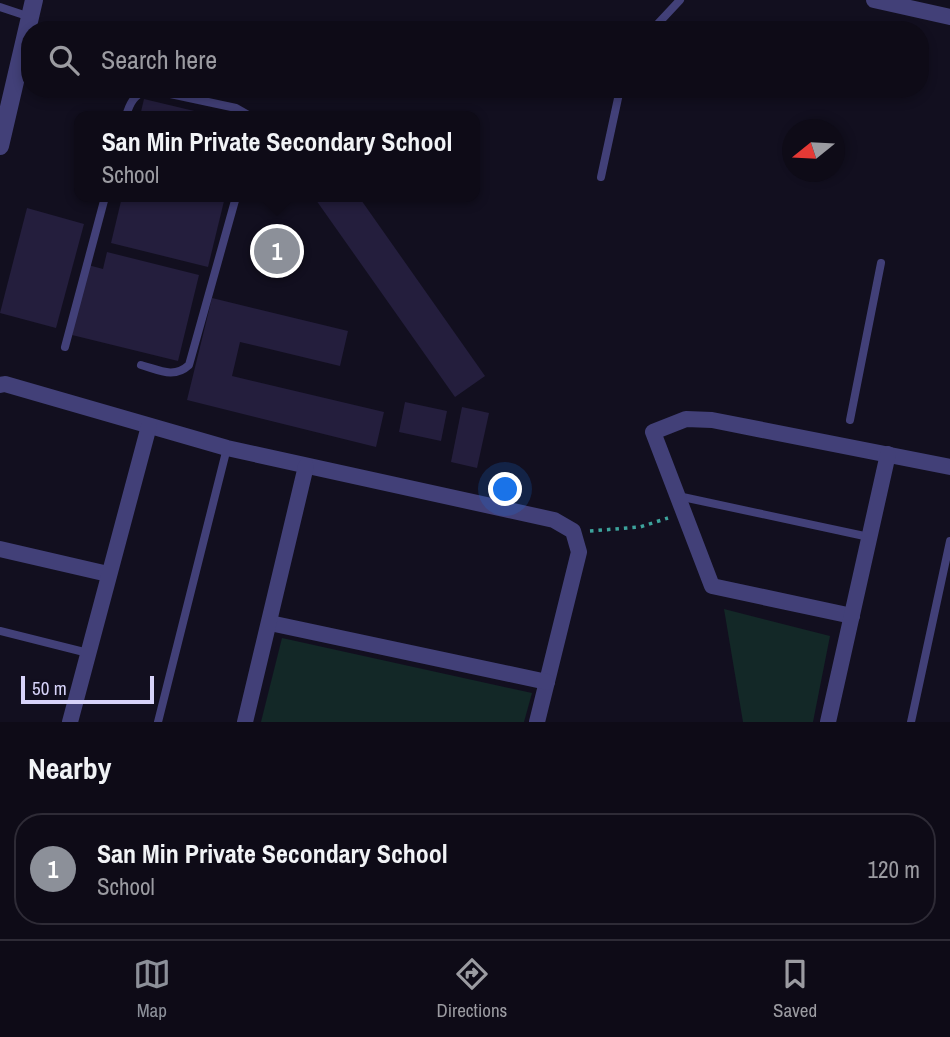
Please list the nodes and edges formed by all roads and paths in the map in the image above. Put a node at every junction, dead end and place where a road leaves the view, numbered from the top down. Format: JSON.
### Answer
{"nodes":[{"id":1,"x":680,"y":0,"type":"edge"},
{"id":2,"x":874,"y":0,"type":"edge"},
{"id":3,"x":0,"y":7,"type":"edge"},
{"id":4,"x":32,"y":8,"type":"edge"},
{"id":5,"x":950,"y":17,"type":"edge"},
{"id":6,"x":660,"y":21,"type":"edge"},
{"id":7,"x":21,"y":55,"type":"edge"},
{"id":8,"x":189,"y":98,"type":"edge"},
{"id":9,"x":618,"y":98,"type":"edge"},
{"id":10,"x":241,"y":111,"type":"edge"},
{"id":11,"x":0,"y":146,"type":"edge"},
{"id":12,"x":601,"y":177,"type":"dead end"},
{"id":13,"x":104,"y":202,"type":"edge"},
{"id":14,"x":235,"y":202,"type":"edge"},
{"id":15,"x":881,"y":264,"type":"dead end"},
{"id":16,"x":65,"y":347,"type":"dead end"},
{"id":17,"x":141,"y":365,"type":"dead end"},
{"id":18,"x":0,"y":385,"type":"edge"},
{"id":19,"x":850,"y":420,"type":"dead end"},
{"id":20,"x":149,"y":426,"type":"junction"},
{"id":21,"x":227,"y":448,"type":"junction"},
{"id":22,"x":888,"y":454,"type":"junction"},
{"id":23,"x":306,"y":466,"type":"junction"},
{"id":24,"x":950,"y":467,"type":"edge"},
{"id":25,"x":678,"y":496,"type":"junction"},
{"id":26,"x":685,"y":514,"type":"junction"},
{"id":27,"x":574,"y":535,"type":"junction"},
{"id":28,"x":869,"y":537,"type":"junction"},
{"id":29,"x":950,"y":541,"type":"edge"},
{"id":30,"x":0,"y":549,"type":"edge"},
{"id":31,"x":108,"y":574,"type":"junction"},
{"id":32,"x":852,"y":616,"type":"junction"},
{"id":33,"x":270,"y":623,"type":"junction"},
{"id":34,"x":0,"y":631,"type":"edge"},
{"id":35,"x":88,"y":653,"type":"junction"},
{"id":36,"x":547,"y":682,"type":"junction"},
{"id":37,"x":70,"y":722,"type":"edge"},
{"id":38,"x":158,"y":722,"type":"edge"},
{"id":39,"x":244,"y":722,"type":"edge"},
{"id":40,"x":537,"y":722,"type":"edge"},
{"id":41,"x":828,"y":722,"type":"edge"},
{"id":42,"x":911,"y":722,"type":"edge"}],
"edges":[{"from":1,"to":6,"type":"lane"},
{"from":2,"to":5,"type":"street"},
{"from":3,"to":4,"type":"lane"},
{"from":7,"to":11,"type":"street"},
{"from":8,"to":10,"type":"lane"},
{"from":9,"to":12,"type":"lane"},
{"from":13,"to":16,"type":"lane"},
{"from":14,"to":17,"type":"lane"},
{"from":15,"to":19,"type":"lane"},
{"from":18,"to":20,"type":"street"},
{"from":20,"to":21,"type":"street"},
{"from":20,"to":31,"type":"street"},
{"from":21,"to":23,"type":"street"},
{"from":21,"to":38,"type":"lane"},
{"from":22,"to":24,"type":"street"},
{"from":22,"to":25,"type":"street"},
{"from":22,"to":28,"type":"street"},
{"from":23,"to":27,"type":"street"},
{"from":23,"to":33,"type":"street"},
{"from":25,"to":26,"type":"street"},
{"from":25,"to":28,"type":"lane"},
{"from":26,"to":27,"type":"path"},
{"from":26,"to":32,"type":"street"},
{"from":27,"to":36,"type":"street"},
{"from":28,"to":32,"type":"street"},
{"from":29,"to":42,"type":"lane"},
{"from":30,"to":31,"type":"street"},
{"from":31,"to":35,"type":"street"},
{"from":32,"to":41,"type":"street"},
{"from":33,"to":36,"type":"street"},
{"from":33,"to":39,"type":"street"},
{"from":34,"to":35,"type":"lane"},
{"from":35,"to":37,"type":"street"},
{"from":36,"to":40,"type":"street"}]}
